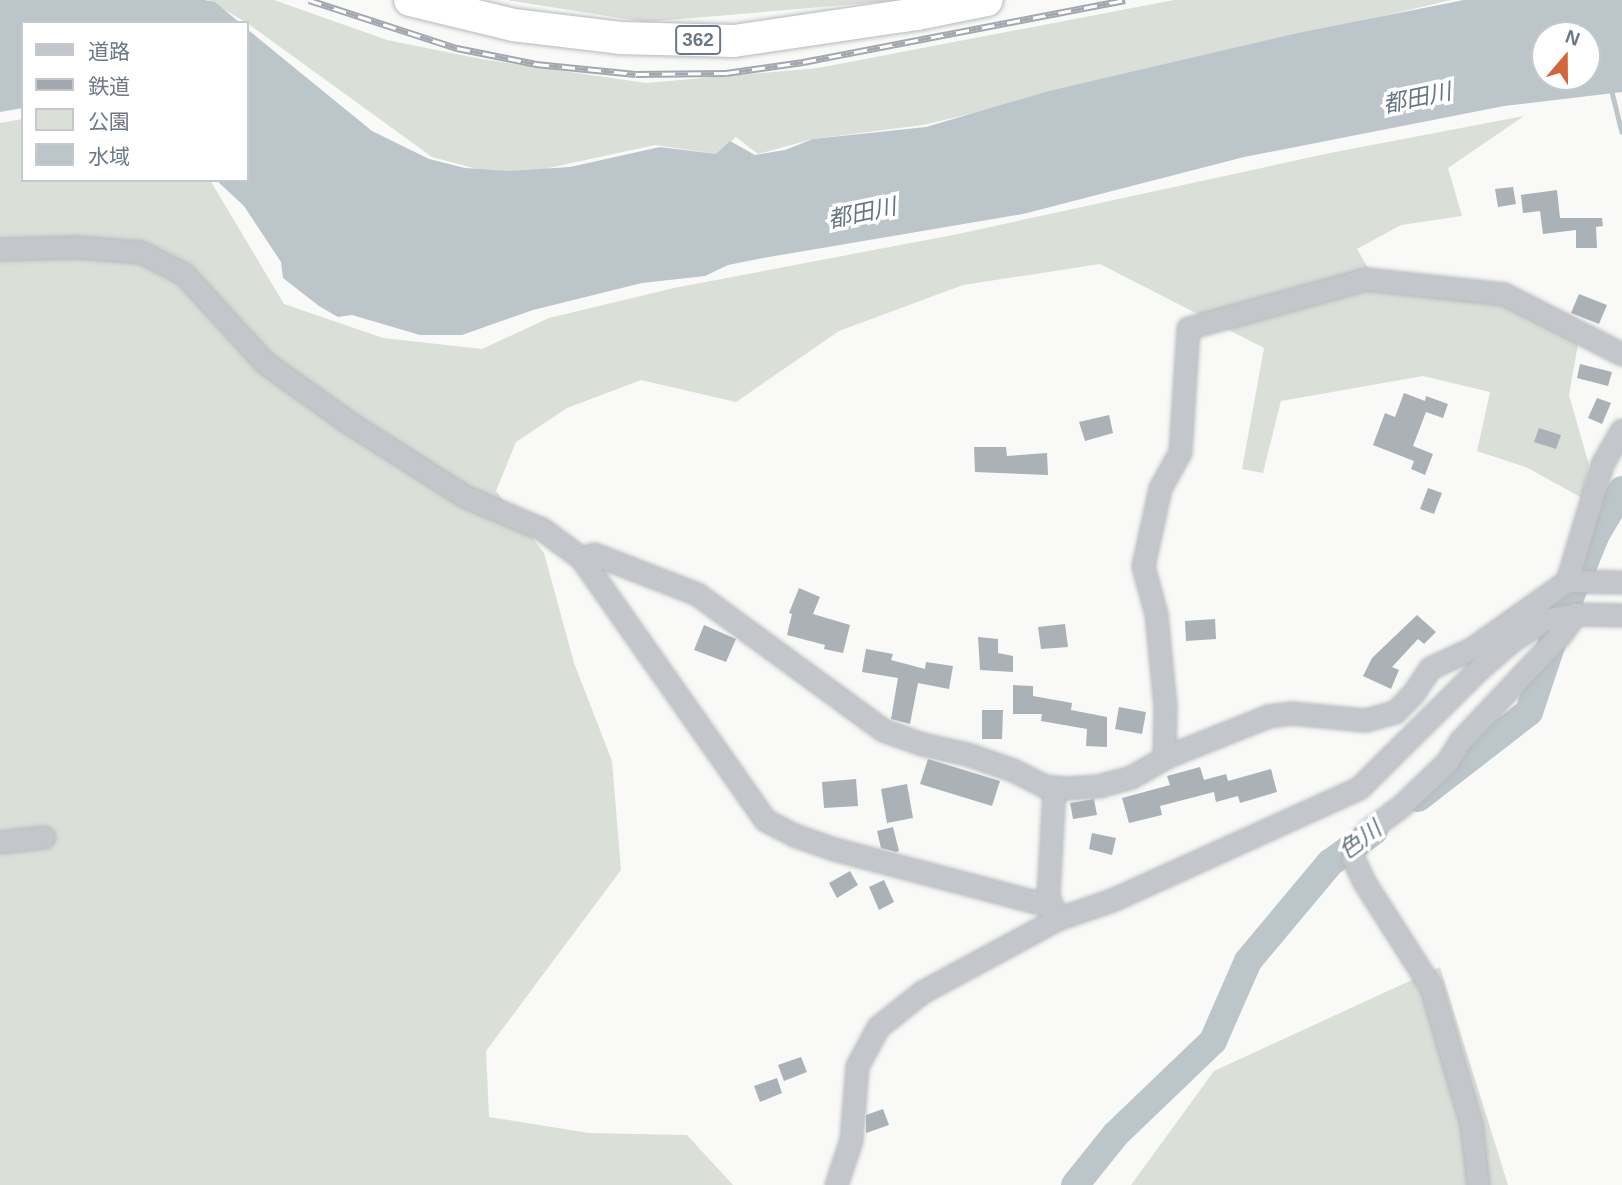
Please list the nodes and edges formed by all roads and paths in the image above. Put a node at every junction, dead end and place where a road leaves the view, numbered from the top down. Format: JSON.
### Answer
{"nodes":[{"id":1,"x":410,"y":0,"type":"edge"},
{"id":2,"x":987,"y":0,"type":"edge"},
{"id":3,"x":0,"y":249,"type":"edge"},
{"id":4,"x":1622,"y":354,"type":"edge"},
{"id":5,"x":1622,"y":430,"type":"edge"},
{"id":6,"x":581,"y":558,"type":"junction"},
{"id":7,"x":1567,"y":581,"type":"junction"},
{"id":8,"x":1622,"y":582,"type":"edge"},
{"id":9,"x":1575,"y":614,"type":"junction"},
{"id":10,"x":1622,"y":615,"type":"edge"},
{"id":11,"x":1164,"y":758,"type":"junction"},
{"id":12,"x":1054,"y":787,"type":"junction"},
{"id":13,"x":44,"y":837,"type":"dead end"},
{"id":14,"x":0,"y":842,"type":"edge"},
{"id":15,"x":1054,"y":912,"type":"junction"},
{"id":16,"x":836,"y":1185,"type":"edge"},
{"id":17,"x":1478,"y":1185,"type":"edge"}],
"edges":[{"from":1,"to":2,"type":"highway","number":"362"},
{"from":3,"to":6,"type":"street"},
{"from":4,"to":11,"type":"street"},
{"from":5,"to":7,"type":"street"},
{"from":6,"to":12,"type":"street"},
{"from":6,"to":15,"type":"street"},
{"from":7,"to":8,"type":"street"},
{"from":7,"to":11,"type":"street"},
{"from":9,"to":10,"type":"street"},
{"from":9,"to":15,"type":"street"},
{"from":9,"to":17,"type":"street"},
{"from":11,"to":12,"type":"street"},
{"from":12,"to":15,"type":"street"},
{"from":13,"to":14,"type":"street"},
{"from":15,"to":16,"type":"street"}]}
